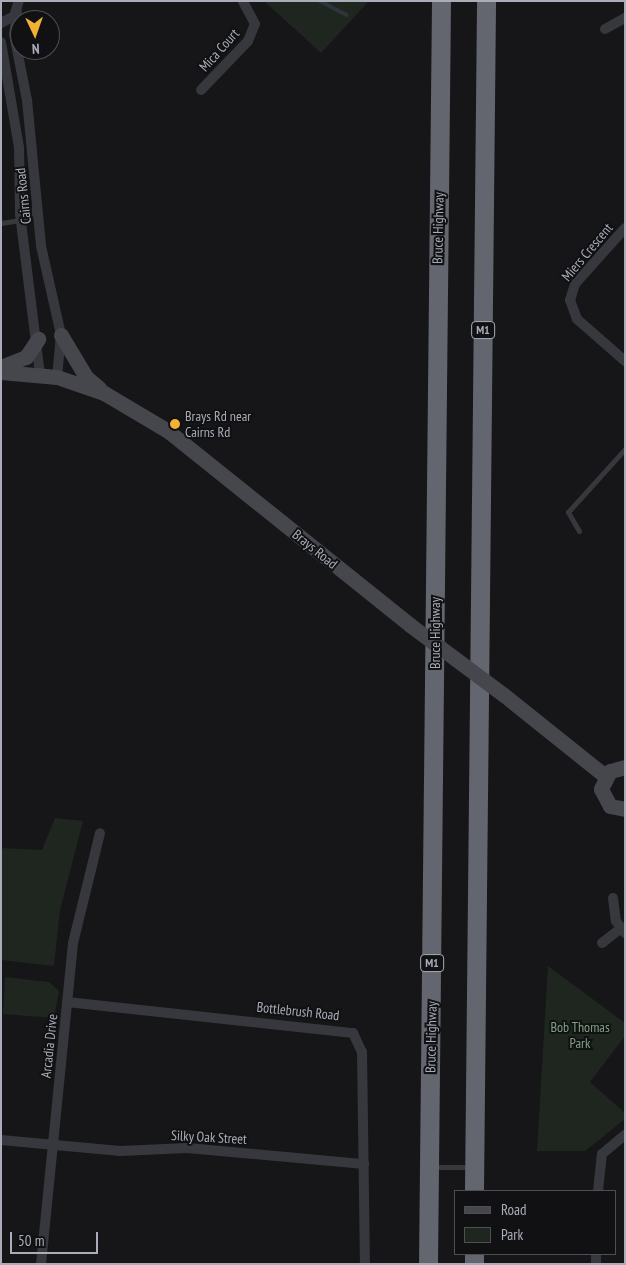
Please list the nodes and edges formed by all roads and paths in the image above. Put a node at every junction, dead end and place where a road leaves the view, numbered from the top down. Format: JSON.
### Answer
{"nodes":[{"id":1,"x":29,"y":1,"type":"edge"},
{"id":2,"x":243,"y":1,"type":"edge"},
{"id":3,"x":440,"y":1,"type":"edge"},
{"id":4,"x":486,"y":1,"type":"edge"},
{"id":5,"x":18,"y":6,"type":"edge"},
{"id":6,"x":625,"y":18,"type":"edge"},
{"id":7,"x":1,"y":23,"type":"edge"},
{"id":8,"x":605,"y":29,"type":"dead end"},
{"id":9,"x":1,"y":42,"type":"edge"},
{"id":10,"x":201,"y":90,"type":"dead end"},
{"id":11,"x":37,"y":200,"type":"junction"},
{"id":12,"x":21,"y":221,"type":"junction"},
{"id":13,"x":1,"y":223,"type":"edge"},
{"id":14,"x":625,"y":228,"type":"edge"},
{"id":15,"x":61,"y":335,"type":"junction"},
{"id":16,"x":38,"y":339,"type":"junction"},
{"id":17,"x":625,"y":361,"type":"edge"},
{"id":18,"x":1,"y":367,"type":"edge"},
{"id":19,"x":1,"y":372,"type":"edge"},
{"id":20,"x":40,"y":374,"type":"junction"},
{"id":21,"x":57,"y":377,"type":"junction"},
{"id":22,"x":104,"y":393,"type":"junction"},
{"id":23,"x":625,"y":449,"type":"edge"},
{"id":24,"x":579,"y":531,"type":"dead end"},
{"id":25,"x":625,"y":767,"type":"edge"},
{"id":26,"x":604,"y":776,"type":"junction"},
{"id":27,"x":625,"y":809,"type":"edge"},
{"id":28,"x":100,"y":833,"type":"dead end"},
{"id":29,"x":614,"y":898,"type":"dead end"},
{"id":30,"x":622,"y":931,"type":"edge"},
{"id":31,"x":602,"y":943,"type":"dead end"},
{"id":32,"x":67,"y":1002,"type":"junction"},
{"id":33,"x":625,"y":1135,"type":"edge"},
{"id":34,"x":1,"y":1140,"type":"edge"},
{"id":35,"x":53,"y":1145,"type":"junction"},
{"id":36,"x":364,"y":1164,"type":"junction"},
{"id":37,"x":429,"y":1167,"type":"junction"},
{"id":38,"x":475,"y":1167,"type":"junction"},
{"id":39,"x":474,"y":1190,"type":"edge"},
{"id":40,"x":598,"y":1190,"type":"edge"},
{"id":41,"x":41,"y":1264,"type":"edge"},
{"id":42,"x":365,"y":1264,"type":"edge"},
{"id":43,"x":428,"y":1264,"type":"edge"}],
"edges":[{"from":1,"to":5,"type":"street"},
{"from":2,"to":10,"type":"street","name":"Mica Court"},
{"from":3,"to":37,"type":"highway","name":"Bruce Highway","number":"M1"},
{"from":4,"to":38,"type":"highway","number":"M1"},
{"from":5,"to":7,"type":"street"},
{"from":5,"to":11,"type":"street","name":"Cairns Road"},
{"from":6,"to":8,"type":"street"},
{"from":9,"to":12,"type":"street","name":"Cairns Road"},
{"from":11,"to":12,"type":"lane"},
{"from":11,"to":15,"type":"street","name":"Cairns Road"},
{"from":12,"to":13,"type":"lane"},
{"from":12,"to":16,"type":"street","name":"Cairns Road"},
{"from":14,"to":17,"type":"street","name":"Miers Crescent"},
{"from":15,"to":21,"type":"street","name":"Cairns Road"},
{"from":15,"to":22,"type":"main road"},
{"from":16,"to":18,"type":"main road"},
{"from":16,"to":20,"type":"street","name":"Cairns Road"},
{"from":19,"to":20,"type":"main road","name":"Brays Road"},
{"from":20,"to":21,"type":"main road","name":"Brays Road"},
{"from":21,"to":22,"type":"main road","name":"Brays Road"},
{"from":22,"to":26,"type":"main road","name":"Brays Road","bridge":true},
{"from":23,"to":24,"type":"lane"},
{"from":25,"to":26,"type":"main road"},
{"from":26,"to":27,"type":"main road"},
{"from":28,"to":32,"type":"street","name":"Arcadia Drive"},
{"from":29,"to":30,"type":"street"},
{"from":30,"to":31,"type":"street"},
{"from":32,"to":35,"type":"street","name":"Arcadia Drive"},
{"from":32,"to":36,"type":"street","name":"Bottlebrush Road"},
{"from":33,"to":40,"type":"street"},
{"from":34,"to":35,"type":"street","name":"Silky Oak Street"},
{"from":35,"to":36,"type":"street","name":"Silky Oak Street"},
{"from":35,"to":41,"type":"street","name":"Arcadia Drive"},
{"from":36,"to":42,"type":"street","name":"Bottlebrush Road"},
{"from":37,"to":38,"type":"lane"},
{"from":37,"to":43,"type":"highway","name":"Bruce Highway","number":"M1"},
{"from":38,"to":39,"type":"highway","number":"M1"}]}
